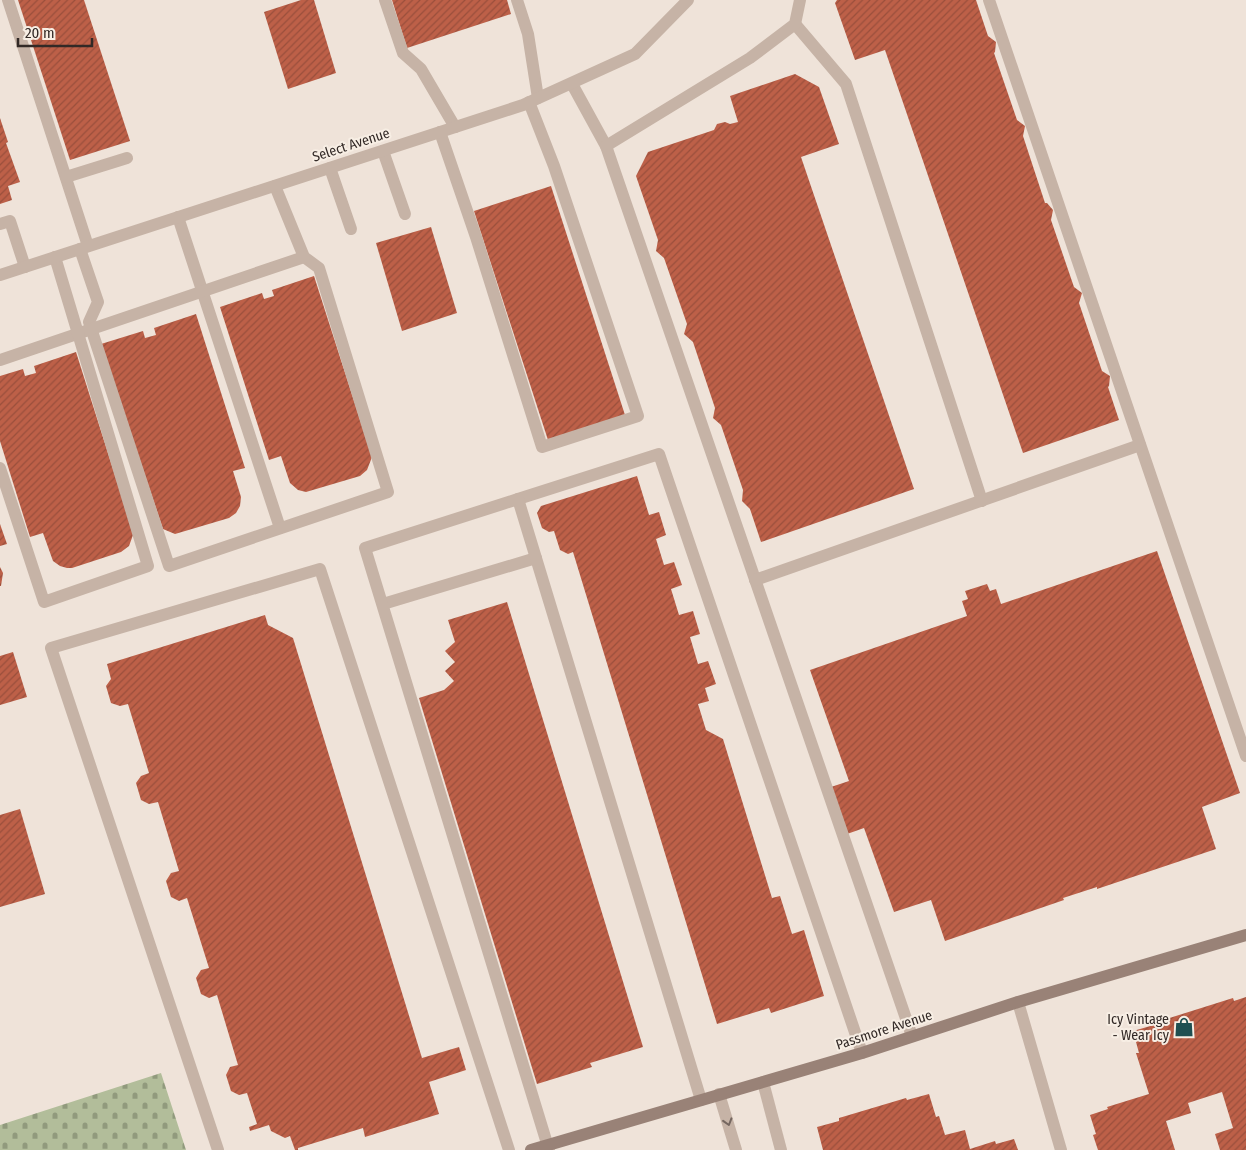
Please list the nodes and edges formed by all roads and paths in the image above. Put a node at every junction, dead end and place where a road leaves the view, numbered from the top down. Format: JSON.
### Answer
{"nodes":[{"id":1,"x":8,"y":0,"type":"edge"},
{"id":2,"x":385,"y":0,"type":"edge"},
{"id":3,"x":517,"y":0,"type":"edge"},
{"id":4,"x":688,"y":0,"type":"edge"},
{"id":5,"x":800,"y":0,"type":"edge"},
{"id":6,"x":989,"y":0,"type":"edge"},
{"id":7,"x":795,"y":24,"type":"junction"},
{"id":8,"x":572,"y":84,"type":"junction"},
{"id":9,"x":534,"y":100,"type":"junction"},
{"id":10,"x":454,"y":127,"type":"junction"},
{"id":11,"x":440,"y":132,"type":"junction"},
{"id":12,"x":606,"y":146,"type":"junction"},
{"id":13,"x":383,"y":151,"type":"junction"},
{"id":14,"x":127,"y":158,"type":"dead end"},
{"id":15,"x":330,"y":168,"type":"junction"},
{"id":16,"x":66,"y":177,"type":"junction"},
{"id":17,"x":275,"y":186,"type":"junction"},
{"id":18,"x":405,"y":214,"type":"dead end"},
{"id":19,"x":178,"y":217,"type":"junction"},
{"id":20,"x":0,"y":224,"type":"edge"},
{"id":21,"x":351,"y":229,"type":"dead end"},
{"id":22,"x":84,"y":248,"type":"junction"},
{"id":23,"x":55,"y":257,"type":"junction"},
{"id":24,"x":304,"y":257,"type":"junction"},
{"id":25,"x":25,"y":267,"type":"junction"},
{"id":26,"x":0,"y":275,"type":"edge"},
{"id":27,"x":202,"y":291,"type":"junction"},
{"id":28,"x":91,"y":329,"type":"junction"},
{"id":29,"x":78,"y":333,"type":"junction"},
{"id":30,"x":0,"y":360,"type":"edge"},
{"id":31,"x":1140,"y":445,"type":"junction"},
{"id":32,"x":0,"y":468,"type":"edge"},
{"id":33,"x":518,"y":499,"type":"junction"},
{"id":34,"x":982,"y":501,"type":"junction"},
{"id":35,"x":280,"y":528,"type":"junction"},
{"id":36,"x":536,"y":558,"type":"junction"},
{"id":37,"x":755,"y":580,"type":"junction"},
{"id":38,"x":383,"y":604,"type":"junction"},
{"id":39,"x":1246,"y":756,"type":"edge"},
{"id":40,"x":1246,"y":935,"type":"edge"},
{"id":41,"x":1018,"y":1002,"type":"junction"},
{"id":42,"x":912,"y":1036,"type":"junction"},
{"id":43,"x":862,"y":1054,"type":"junction"},
{"id":44,"x":763,"y":1082,"type":"junction"},
{"id":45,"x":719,"y":1094,"type":"junction"},
{"id":46,"x":701,"y":1100,"type":"junction"},
{"id":47,"x":548,"y":1148,"type":"edge"},
{"id":48,"x":218,"y":1150,"type":"edge"},
{"id":49,"x":509,"y":1150,"type":"edge"},
{"id":50,"x":530,"y":1150,"type":"edge"},
{"id":51,"x":736,"y":1150,"type":"edge"},
{"id":52,"x":781,"y":1150,"type":"edge"},
{"id":53,"x":1061,"y":1150,"type":"edge"}],
"edges":[{"from":1,"to":16,"type":"street"},
{"from":2,"to":10,"type":"street"},
{"from":3,"to":9,"type":"street"},
{"from":4,"to":8,"type":"street","name":"Select Avenue"},
{"from":5,"to":7,"type":"street"},
{"from":6,"to":31,"type":"street"},
{"from":7,"to":12,"type":"street"},
{"from":7,"to":34,"type":"street"},
{"from":8,"to":9,"type":"street","name":"Select Avenue"},
{"from":8,"to":12,"type":"street"},
{"from":9,"to":10,"type":"street","name":"Select Avenue"},
{"from":9,"to":11,"type":"street"},
{"from":10,"to":11,"type":"street","name":"Select Avenue"},
{"from":11,"to":13,"type":"street","name":"Select Avenue"},
{"from":12,"to":37,"type":"street"},
{"from":13,"to":15,"type":"street","name":"Select Avenue"},
{"from":13,"to":18,"type":"street"},
{"from":14,"to":16,"type":"street"},
{"from":15,"to":17,"type":"street","name":"Select Avenue"},
{"from":15,"to":21,"type":"street"},
{"from":16,"to":22,"type":"street"},
{"from":17,"to":19,"type":"street","name":"Select Avenue"},
{"from":17,"to":24,"type":"street"},
{"from":19,"to":22,"type":"street","name":"Select Avenue"},
{"from":19,"to":27,"type":"street"},
{"from":20,"to":25,"type":"street"},
{"from":22,"to":23,"type":"street","name":"Select Avenue"},
{"from":22,"to":28,"type":"street"},
{"from":23,"to":25,"type":"street","name":"Select Avenue"},
{"from":23,"to":29,"type":"street"},
{"from":24,"to":27,"type":"street"},
{"from":24,"to":35,"type":"street"},
{"from":25,"to":26,"type":"street","name":"Select Avenue"},
{"from":27,"to":28,"type":"street"},
{"from":27,"to":35,"type":"street"},
{"from":28,"to":29,"type":"street"},
{"from":28,"to":35,"type":"street"},
{"from":29,"to":30,"type":"street"},
{"from":29,"to":32,"type":"street"},
{"from":31,"to":34,"type":"street"},
{"from":31,"to":39,"type":"street"},
{"from":33,"to":36,"type":"street"},
{"from":33,"to":38,"type":"street"},
{"from":33,"to":43,"type":"street"},
{"from":34,"to":37,"type":"street"},
{"from":36,"to":38,"type":"street"},
{"from":36,"to":46,"type":"street"},
{"from":37,"to":42,"type":"street"},
{"from":38,"to":47,"type":"street"},
{"from":40,"to":41,"type":"street","name":"Passmore Avenue"},
{"from":41,"to":42,"type":"street","name":"Passmore Avenue"},
{"from":41,"to":53,"type":"street"},
{"from":42,"to":43,"type":"street","name":"Passmore Avenue"},
{"from":43,"to":44,"type":"street","name":"Passmore Avenue"},
{"from":44,"to":45,"type":"street","name":"Passmore Avenue"},
{"from":44,"to":52,"type":"street"},
{"from":45,"to":46,"type":"street","name":"Passmore Avenue"},
{"from":45,"to":51,"type":"street","one_way":true},
{"from":46,"to":47,"type":"street","name":"Passmore Avenue"},
{"from":47,"to":50,"type":"street","name":"Passmore Avenue"},
{"from":48,"to":49,"type":"street"}]}
